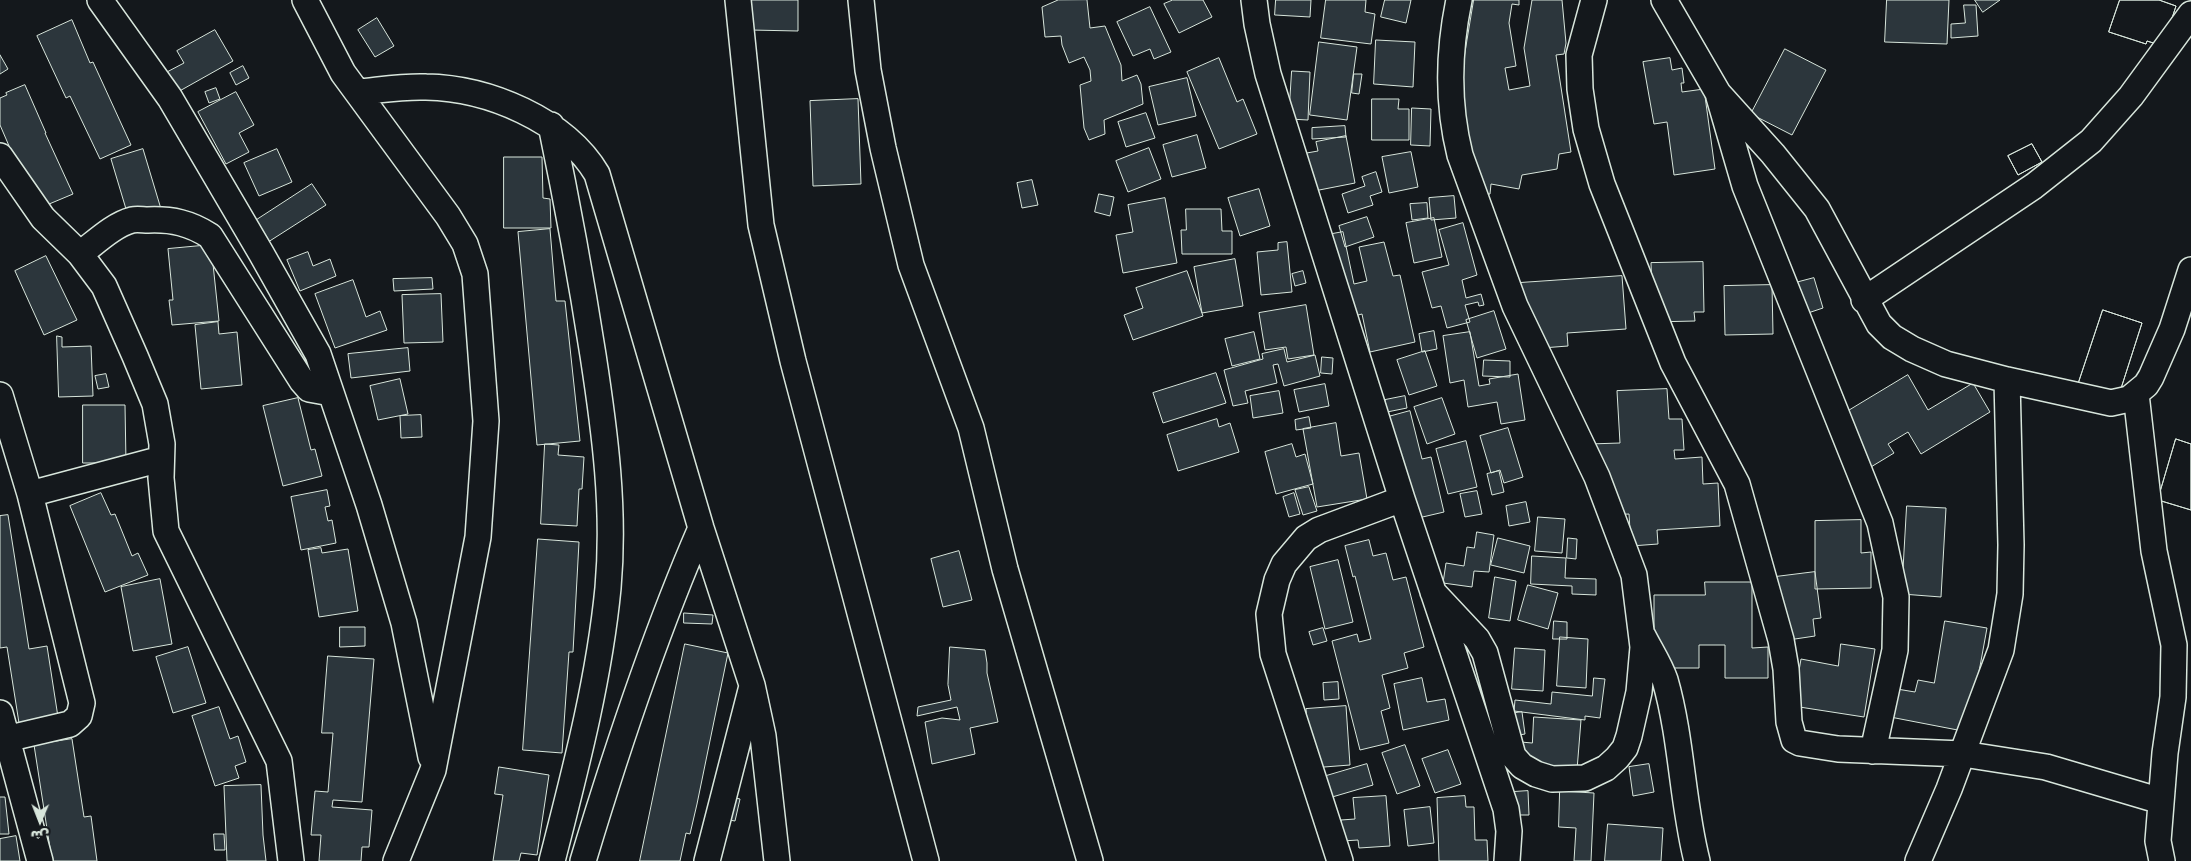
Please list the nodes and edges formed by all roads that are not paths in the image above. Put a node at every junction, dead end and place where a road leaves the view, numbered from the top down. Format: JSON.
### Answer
{"nodes":[{"id":1,"x":100,"y":0,"type":"edge"},
{"id":2,"x":305,"y":0,"type":"edge"},
{"id":3,"x":738,"y":0,"type":"edge"},
{"id":4,"x":861,"y":0,"type":"edge"},
{"id":5,"x":1254,"y":0,"type":"edge"},
{"id":6,"x":1459,"y":0,"type":"edge"},
{"id":7,"x":1594,"y":0,"type":"edge"},
{"id":8,"x":1664,"y":0,"type":"edge"},
{"id":9,"x":2191,"y":14,"type":"edge"},
{"id":10,"x":358,"y":92,"type":"junction"},
{"id":11,"x":1718,"y":93,"type":"junction"},
{"id":12,"x":551,"y":125,"type":"junction"},
{"id":13,"x":0,"y":156,"type":"edge"},
{"id":14,"x":80,"y":254,"type":"junction"},
{"id":15,"x":2191,"y":270,"type":"edge"},
{"id":16,"x":1864,"y":300,"type":"junction"},
{"id":17,"x":2007,"y":380,"type":"junction"},
{"id":18,"x":331,"y":393,"type":"junction"},
{"id":19,"x":2136,"y":394,"type":"junction"},
{"id":20,"x":0,"y":395,"type":"edge"},
{"id":21,"x":162,"y":459,"type":"junction"},
{"id":22,"x":30,"y":494,"type":"junction"},
{"id":23,"x":1402,"y":499,"type":"junction"},
{"id":24,"x":701,"y":528,"type":"junction"},
{"id":25,"x":1433,"y":592,"type":"junction"},
{"id":26,"x":1640,"y":629,"type":"junction"},
{"id":27,"x":752,"y":686,"type":"junction"},
{"id":28,"x":0,"y":713,"type":"edge"},
{"id":29,"x":6,"y":739,"type":"junction"},
{"id":30,"x":1873,"y":751,"type":"junction"},
{"id":31,"x":1963,"y":754,"type":"junction"},
{"id":32,"x":434,"y":770,"type":"junction"},
{"id":33,"x":2161,"y":800,"type":"junction"},
{"id":34,"x":40,"y":861,"type":"edge"},
{"id":35,"x":291,"y":861,"type":"edge"},
{"id":36,"x":396,"y":861,"type":"edge"},
{"id":37,"x":552,"y":861,"type":"edge"},
{"id":38,"x":583,"y":861,"type":"edge"},
{"id":39,"x":707,"y":861,"type":"edge"},
{"id":40,"x":777,"y":861,"type":"edge"},
{"id":41,"x":926,"y":861,"type":"edge"},
{"id":42,"x":1090,"y":861,"type":"edge"},
{"id":43,"x":1340,"y":861,"type":"edge"},
{"id":44,"x":1507,"y":861,"type":"edge"},
{"id":45,"x":1697,"y":861,"type":"edge"},
{"id":46,"x":1918,"y":861,"type":"edge"},
{"id":47,"x":2162,"y":861,"type":"edge"}],
"edges":[{"from":1,"to":18,"type":"street"},
{"from":2,"to":10,"type":"street"},
{"from":3,"to":41,"type":"street"},
{"from":4,"to":42,"type":"street"},
{"from":5,"to":23,"type":"street"},
{"from":6,"to":26,"type":"street"},
{"from":7,"to":30,"type":"street"},
{"from":8,"to":11,"type":"street"},
{"from":9,"to":16,"type":"street"},
{"from":10,"to":12,"type":"street"},
{"from":10,"to":32,"type":"street"},
{"from":11,"to":16,"type":"street"},
{"from":11,"to":30,"type":"street"},
{"from":12,"to":24,"type":"street"},
{"from":12,"to":37,"type":"street"},
{"from":13,"to":14,"type":"street"},
{"from":14,"to":18,"type":"street"},
{"from":14,"to":21,"type":"street"},
{"from":15,"to":19,"type":"street"},
{"from":16,"to":17,"type":"street"},
{"from":17,"to":19,"type":"street"},
{"from":17,"to":31,"type":"street"},
{"from":18,"to":32,"type":"street"},
{"from":19,"to":33,"type":"street"},
{"from":20,"to":22,"type":"street"},
{"from":21,"to":22,"type":"street"},
{"from":21,"to":35,"type":"street"},
{"from":22,"to":29,"type":"street"},
{"from":23,"to":25,"type":"street"},
{"from":23,"to":43,"type":"street"},
{"from":24,"to":27,"type":"street"},
{"from":24,"to":38,"type":"street"},
{"from":25,"to":26,"type":"street"},
{"from":25,"to":44,"type":"street"},
{"from":26,"to":45,"type":"street"},
{"from":27,"to":39,"type":"street"},
{"from":27,"to":40,"type":"street"},
{"from":28,"to":29,"type":"street"},
{"from":29,"to":34,"type":"street"},
{"from":30,"to":31,"type":"street"},
{"from":31,"to":33,"type":"street"},
{"from":31,"to":46,"type":"street"},
{"from":32,"to":36,"type":"street"},
{"from":33,"to":47,"type":"street"}]}
